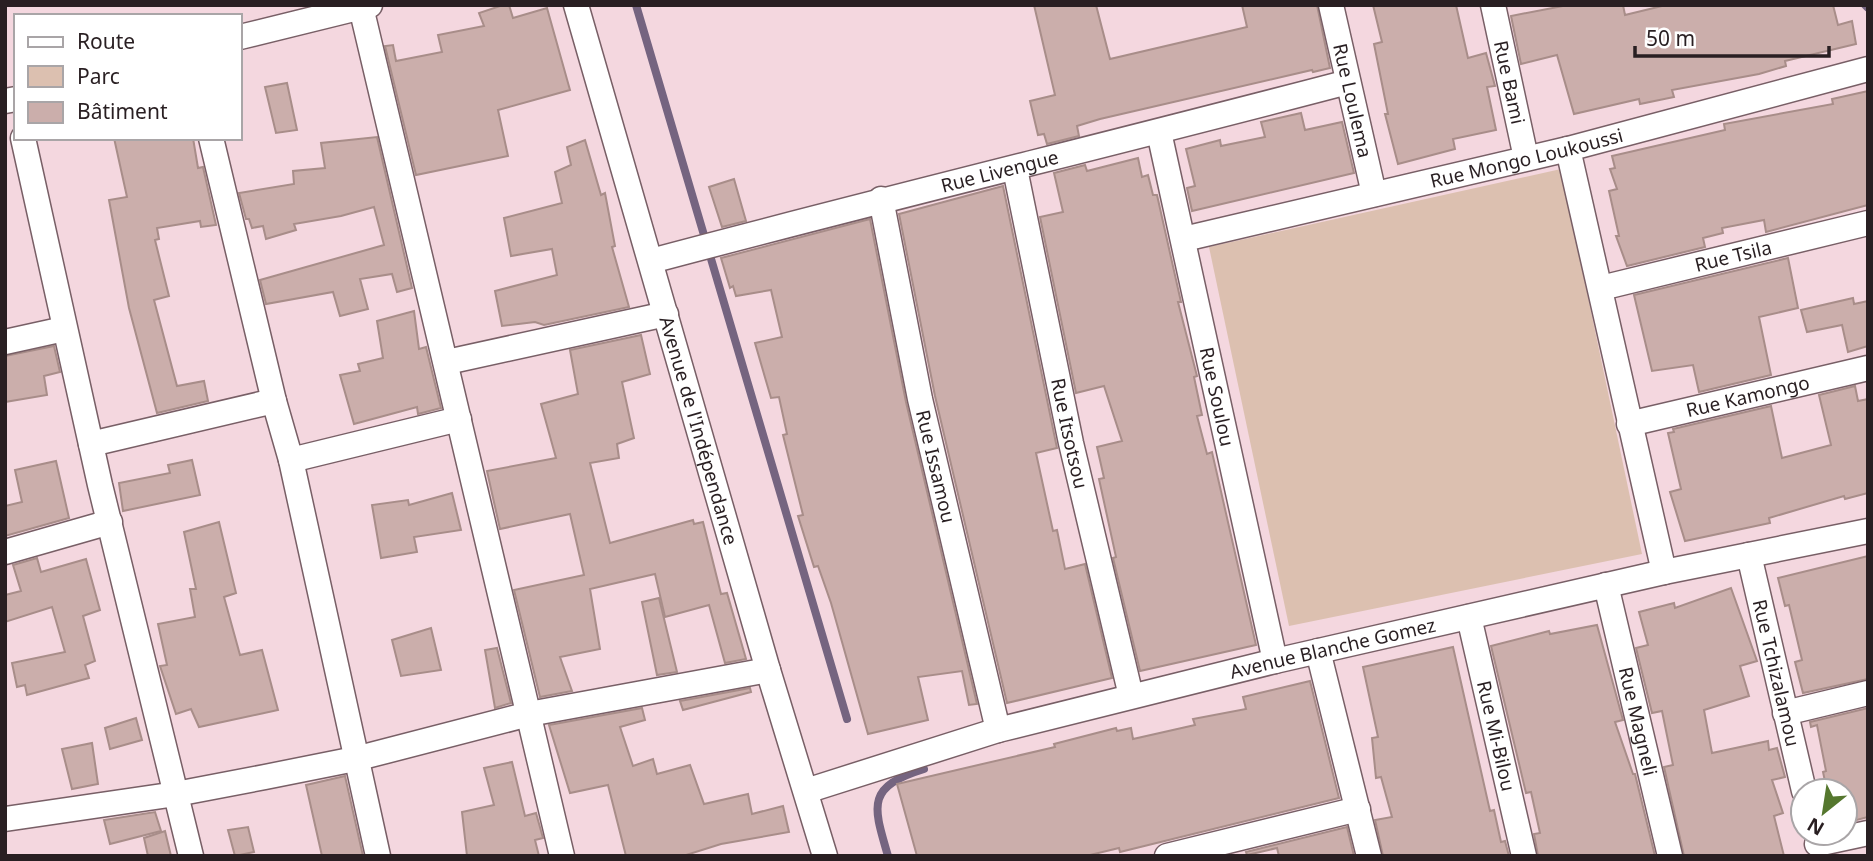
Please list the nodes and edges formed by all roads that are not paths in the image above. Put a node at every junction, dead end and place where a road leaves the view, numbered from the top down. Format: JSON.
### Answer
{"nodes":[{"id":1,"x":576,"y":5,"type":"edge"},
{"id":2,"x":1331,"y":5,"type":"edge"},
{"id":3,"x":1494,"y":5,"type":"edge"},
{"id":4,"x":366,"y":6,"type":"edge"},
{"id":5,"x":299,"y":13,"type":"edge"},
{"id":6,"x":242,"y":36,"type":"edge"},
{"id":7,"x":1868,"y":69,"type":"edge"},
{"id":8,"x":1348,"y":82,"type":"junction"},
{"id":9,"x":1159,"y":132,"type":"junction"},
{"id":10,"x":23,"y":140,"type":"edge"},
{"id":11,"x":211,"y":140,"type":"edge"},
{"id":12,"x":1568,"y":149,"type":"junction"},
{"id":13,"x":1526,"y":158,"type":"junction"},
{"id":14,"x":1015,"y":169,"type":"junction"},
{"id":15,"x":1374,"y":194,"type":"junction"},
{"id":16,"x":881,"y":199,"type":"junction"},
{"id":17,"x":1868,"y":223,"type":"edge"},
{"id":18,"x":1184,"y":239,"type":"junction"},
{"id":19,"x":651,"y":261,"type":"junction"},
{"id":20,"x":1601,"y":288,"type":"junction"},
{"id":21,"x":666,"y":314,"type":"junction"},
{"id":22,"x":64,"y":329,"type":"junction"},
{"id":23,"x":5,"y":342,"type":"edge"},
{"id":24,"x":447,"y":362,"type":"junction"},
{"id":25,"x":1868,"y":368,"type":"edge"},
{"id":26,"x":274,"y":401,"type":"junction"},
{"id":27,"x":459,"y":419,"type":"junction"},
{"id":28,"x":1629,"y":424,"type":"junction"},
{"id":29,"x":91,"y":444,"type":"junction"},
{"id":30,"x":291,"y":460,"type":"junction"},
{"id":31,"x":110,"y":522,"type":"junction"},
{"id":32,"x":1868,"y":531,"type":"edge"},
{"id":33,"x":5,"y":552,"type":"edge"},
{"id":34,"x":1749,"y":555,"type":"junction"},
{"id":35,"x":1664,"y":572,"type":"junction"},
{"id":36,"x":1606,"y":585,"type":"junction"},
{"id":37,"x":1469,"y":617,"type":"junction"},
{"id":38,"x":1318,"y":651,"type":"junction"},
{"id":39,"x":1275,"y":661,"type":"junction"},
{"id":40,"x":768,"y":670,"type":"junction"},
{"id":41,"x":1868,"y":693,"type":"edge"},
{"id":42,"x":1131,"y":696,"type":"junction"},
{"id":43,"x":1785,"y":713,"type":"junction"},
{"id":44,"x":529,"y":714,"type":"junction"},
{"id":45,"x":998,"y":730,"type":"junction"},
{"id":46,"x":355,"y":759,"type":"junction"},
{"id":47,"x":1801,"y":777,"type":"edge"},
{"id":48,"x":806,"y":791,"type":"junction"},
{"id":49,"x":176,"y":794,"type":"junction"},
{"id":50,"x":1358,"y":809,"type":"junction"},
{"id":51,"x":5,"y":819,"type":"edge"},
{"id":52,"x":191,"y":856,"type":"edge"},
{"id":53,"x":378,"y":856,"type":"edge"},
{"id":54,"x":562,"y":856,"type":"edge"},
{"id":55,"x":825,"y":856,"type":"edge"},
{"id":56,"x":1167,"y":856,"type":"edge"},
{"id":57,"x":1369,"y":856,"type":"edge"},
{"id":58,"x":1524,"y":856,"type":"edge"},
{"id":59,"x":1670,"y":856,"type":"edge"}],
"edges":[{"from":1,"to":19,"type":"street","name":"Avenue de l'Indépendance"},
{"from":2,"to":8,"type":"street","name":"Rue Loulema"},
{"from":3,"to":13,"type":"street","name":"Rue Bami"},
{"from":4,"to":5,"type":"street"},
{"from":4,"to":24,"type":"street"},
{"from":5,"to":6,"type":"street"},
{"from":7,"to":12,"type":"street","name":"Rue Mongo Loukoussi"},
{"from":8,"to":9,"type":"street","name":"Rue Livengue"},
{"from":8,"to":15,"type":"street","name":"Rue Loulema"},
{"from":9,"to":14,"type":"street","name":"Rue Livengue"},
{"from":9,"to":18,"type":"street","name":"Rue Soulou"},
{"from":10,"to":22,"type":"street"},
{"from":11,"to":26,"type":"street"},
{"from":12,"to":13,"type":"street","name":"Rue Mongo Loukoussi"},
{"from":12,"to":20,"type":"street"},
{"from":13,"to":15,"type":"street","name":"Rue Mongo Loukoussi"},
{"from":14,"to":16,"type":"street","name":"Rue Livengue"},
{"from":14,"to":42,"type":"street","name":"Rue Itsotsou"},
{"from":15,"to":18,"type":"street","name":"Rue Mongo Loukoussi"},
{"from":16,"to":19,"type":"street","name":"Rue Livengue"},
{"from":16,"to":45,"type":"street","name":"Rue Issamou"},
{"from":17,"to":20,"type":"street","name":"Rue Tsila"},
{"from":18,"to":39,"type":"street","name":"Rue Soulou"},
{"from":19,"to":21,"type":"street","name":"Avenue de l'Indépendance"},
{"from":20,"to":28,"type":"street"},
{"from":21,"to":24,"type":"street"},
{"from":21,"to":40,"type":"street","name":"Avenue de l'Indépendance"},
{"from":22,"to":23,"type":"street"},
{"from":22,"to":29,"type":"street"},
{"from":24,"to":27,"type":"street"},
{"from":25,"to":28,"type":"street","name":"Rue Kamongo"},
{"from":26,"to":29,"type":"street"},
{"from":26,"to":30,"type":"street"},
{"from":27,"to":30,"type":"street"},
{"from":27,"to":44,"type":"street"},
{"from":28,"to":35,"type":"street"},
{"from":29,"to":31,"type":"street"},
{"from":30,"to":46,"type":"street"},
{"from":31,"to":33,"type":"street"},
{"from":31,"to":49,"type":"street"},
{"from":32,"to":34,"type":"street","name":"Avenue Blanche Gomez"},
{"from":34,"to":35,"type":"street","name":"Avenue Blanche Gomez"},
{"from":34,"to":43,"type":"street","name":"Rue Tchizalamou"},
{"from":35,"to":36,"type":"street","name":"Avenue Blanche Gomez"},
{"from":36,"to":37,"type":"street","name":"Avenue Blanche Gomez"},
{"from":36,"to":59,"type":"street","name":"Rue Magneli"},
{"from":37,"to":38,"type":"street","name":"Avenue Blanche Gomez"},
{"from":37,"to":58,"type":"street","name":"Rue Mi-Bilou"},
{"from":38,"to":39,"type":"street","name":"Avenue Blanche Gomez"},
{"from":38,"to":50,"type":"street"},
{"from":39,"to":42,"type":"street","name":"Avenue Blanche Gomez"},
{"from":40,"to":44,"type":"street"},
{"from":40,"to":48,"type":"street","name":"Avenue de l'Indépendance"},
{"from":41,"to":43,"type":"street"},
{"from":42,"to":45,"type":"street","name":"Avenue Blanche Gomez"},
{"from":43,"to":47,"type":"street","name":"Rue Tchizalamou"},
{"from":44,"to":46,"type":"street"},
{"from":44,"to":54,"type":"street"},
{"from":45,"to":48,"type":"street","name":"Avenue Blanche Gomez"},
{"from":46,"to":49,"type":"street"},
{"from":46,"to":53,"type":"street"},
{"from":48,"to":55,"type":"street","name":"Avenue de l'Indépendance"},
{"from":49,"to":51,"type":"street"},
{"from":49,"to":52,"type":"street"},
{"from":50,"to":56,"type":"street"},
{"from":50,"to":57,"type":"street"}]}
